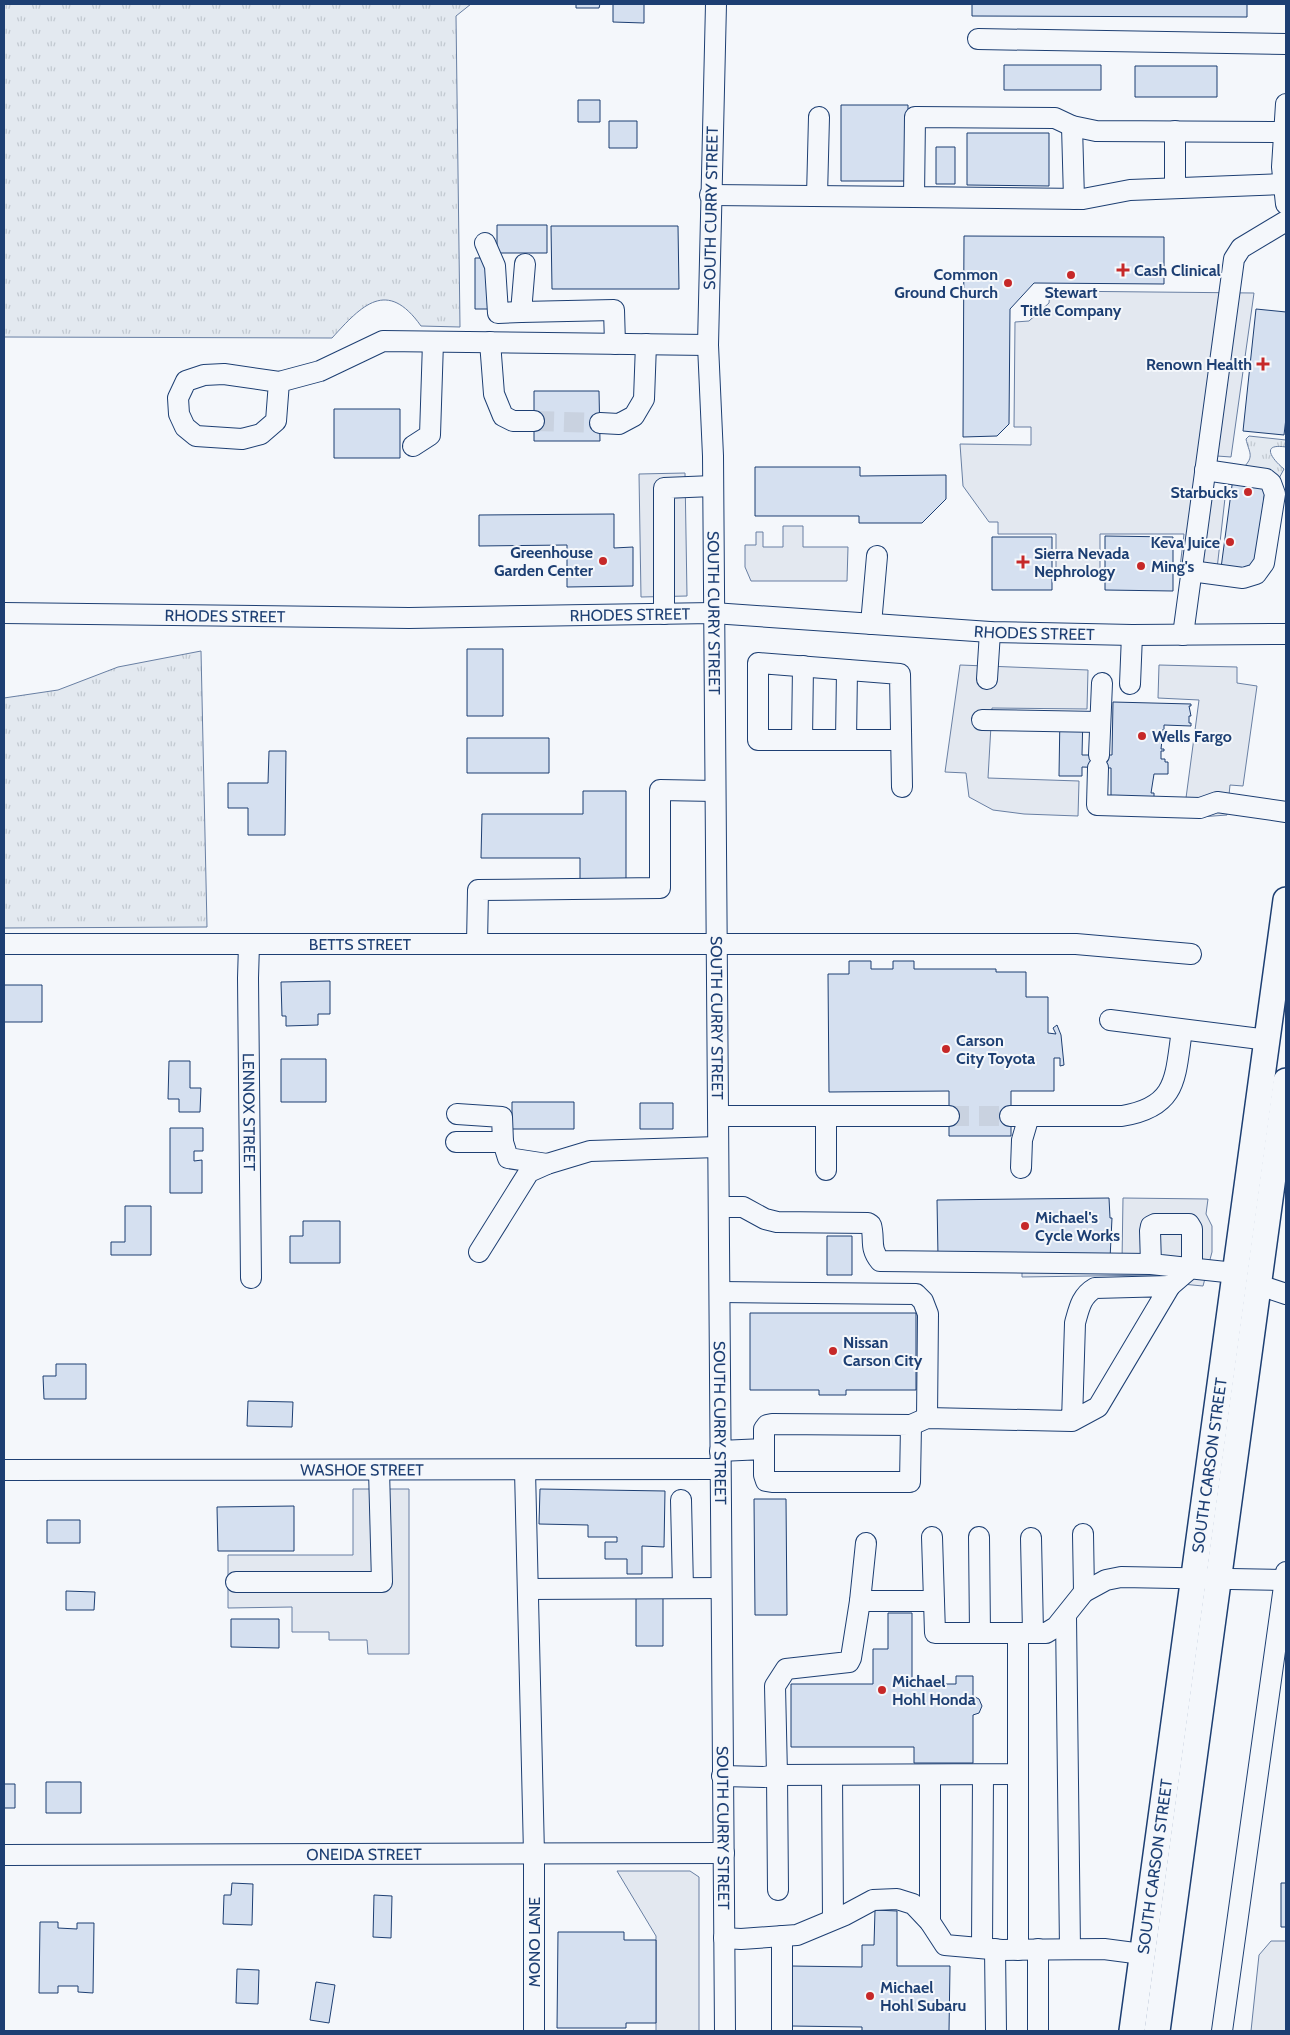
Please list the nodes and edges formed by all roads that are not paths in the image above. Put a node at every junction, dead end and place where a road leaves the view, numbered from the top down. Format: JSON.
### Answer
{"nodes":[{"id":1,"x":716,"y":4,"type":"edge"},
{"id":2,"x":978,"y":39,"type":"dead end"},
{"id":3,"x":1286,"y":44,"type":"edge"},
{"id":4,"x":1286,"y":104,"type":"edge"},
{"id":5,"x":819,"y":117,"type":"dead end"},
{"id":6,"x":1072,"y":126,"type":"junction"},
{"id":7,"x":1176,"y":131,"type":"junction"},
{"id":8,"x":1285,"y":132,"type":"edge"},
{"id":9,"x":1284,"y":184,"type":"junction"},
{"id":10,"x":1176,"y":188,"type":"junction"},
{"id":11,"x":710,"y":196,"type":"junction"},
{"id":12,"x":817,"y":196,"type":"junction"},
{"id":13,"x":914,"y":197,"type":"junction"},
{"id":14,"x":1074,"y":199,"type":"junction"},
{"id":15,"x":1286,"y":204,"type":"edge"},
{"id":16,"x":1286,"y":221,"type":"edge"},
{"id":17,"x":485,"y":243,"type":"dead end"},
{"id":18,"x":524,"y":264,"type":"dead end"},
{"id":19,"x":521,"y":312,"type":"junction"},
{"id":20,"x":433,"y":342,"type":"junction"},
{"id":21,"x":490,"y":342,"type":"junction"},
{"id":22,"x":615,"y":344,"type":"junction"},
{"id":23,"x":646,"y":344,"type":"junction"},
{"id":24,"x":708,"y":345,"type":"junction"},
{"id":25,"x":279,"y":382,"type":"junction"},
{"id":26,"x":534,"y":421,"type":"tunnel mouth"},
{"id":27,"x":600,"y":424,"type":"tunnel mouth"},
{"id":28,"x":413,"y":446,"type":"dead end"},
{"id":29,"x":1205,"y":470,"type":"junction"},
{"id":30,"x":713,"y":486,"type":"junction"},
{"id":31,"x":877,"y":556,"type":"dead end"},
{"id":32,"x":1191,"y":571,"type":"junction"},
{"id":33,"x":4,"y":613,"type":"edge"},
{"id":34,"x":713,"y":613,"type":"junction"},
{"id":35,"x":664,"y":614,"type":"junction"},
{"id":36,"x":871,"y":624,"type":"junction"},
{"id":37,"x":990,"y":632,"type":"junction"},
{"id":38,"x":1286,"y":634,"type":"edge"},
{"id":39,"x":1132,"y":635,"type":"junction"},
{"id":40,"x":1183,"y":635,"type":"junction"},
{"id":41,"x":803,"y":666,"type":"junction"},
{"id":42,"x":847,"y":670,"type":"junction"},
{"id":43,"x":987,"y":680,"type":"dead end"},
{"id":44,"x":1102,"y":683,"type":"dead end"},
{"id":45,"x":1130,"y":684,"type":"dead end"},
{"id":46,"x":982,"y":720,"type":"dead end"},
{"id":47,"x":1100,"y":722,"type":"junction"},
{"id":48,"x":802,"y":740,"type":"junction"},
{"id":49,"x":846,"y":740,"type":"junction"},
{"id":50,"x":901,"y":740,"type":"junction"},
{"id":51,"x":902,"y":787,"type":"dead end"},
{"id":52,"x":715,"y":790,"type":"junction"},
{"id":53,"x":1286,"y":812,"type":"edge"},
{"id":54,"x":1286,"y":900,"type":"edge"},
{"id":55,"x":4,"y":944,"type":"edge"},
{"id":56,"x":249,"y":944,"type":"junction"},
{"id":57,"x":477,"y":944,"type":"junction"},
{"id":58,"x":716,"y":944,"type":"junction"},
{"id":59,"x":1191,"y":954,"type":"dead end"},
{"id":60,"x":1110,"y":1020,"type":"dead end"},
{"id":61,"x":1182,"y":1030,"type":"junction"},
{"id":62,"x":1268,"y":1040,"type":"junction"},
{"id":63,"x":1286,"y":1081,"type":"edge"},
{"id":64,"x":457,"y":1114,"type":"dead end"},
{"id":65,"x":718,"y":1116,"type":"junction"},
{"id":66,"x":826,"y":1116,"type":"junction"},
{"id":67,"x":949,"y":1116,"type":"tunnel mouth"},
{"id":68,"x":456,"y":1142,"type":"dead end"},
{"id":69,"x":503,"y":1142,"type":"junction"},
{"id":70,"x":718,"y":1147,"type":"junction"},
{"id":71,"x":547,"y":1164,"type":"junction"},
{"id":72,"x":1021,"y":1168,"type":"dead end"},
{"id":73,"x":826,"y":1170,"type":"dead end"},
{"id":74,"x":720,"y":1207,"type":"junction"},
{"id":75,"x":479,"y":1252,"type":"dead end"},
{"id":76,"x":1151,"y":1264,"type":"junction"},
{"id":77,"x":1192,"y":1267,"type":"junction"},
{"id":78,"x":1235,"y":1273,"type":"junction"},
{"id":79,"x":251,"y":1278,"type":"dead end"},
{"id":80,"x":1260,"y":1285,"type":"junction"},
{"id":81,"x":1170,"y":1286,"type":"junction"},
{"id":82,"x":720,"y":1292,"type":"junction"},
{"id":83,"x":1286,"y":1294,"type":"edge"},
{"id":84,"x":919,"y":1422,"type":"junction"},
{"id":85,"x":1072,"y":1422,"type":"junction"},
{"id":86,"x":764,"y":1449,"type":"junction"},
{"id":87,"x":720,"y":1460,"type":"junction"},
{"id":88,"x":4,"y":1470,"type":"edge"},
{"id":89,"x":379,"y":1470,"type":"junction"},
{"id":90,"x":525,"y":1470,"type":"junction"},
{"id":91,"x":682,"y":1500,"type":"dead end"},
{"id":92,"x":1083,"y":1534,"type":"dead end"},
{"id":93,"x":932,"y":1537,"type":"dead end"},
{"id":94,"x":979,"y":1537,"type":"dead end"},
{"id":95,"x":1031,"y":1538,"type":"dead end"},
{"id":96,"x":866,"y":1543,"type":"dead end"},
{"id":97,"x":1206,"y":1578,"type":"junction"},
{"id":98,"x":1286,"y":1578,"type":"edge"},
{"id":99,"x":236,"y":1582,"type":"dead end"},
{"id":100,"x":683,"y":1588,"type":"junction"},
{"id":101,"x":721,"y":1588,"type":"junction"},
{"id":102,"x":528,"y":1589,"type":"junction"},
{"id":103,"x":1084,"y":1592,"type":"junction"},
{"id":104,"x":860,"y":1601,"type":"junction"},
{"id":105,"x":934,"y":1601,"type":"junction"},
{"id":106,"x":1066,"y":1616,"type":"junction"},
{"id":107,"x":980,"y":1633,"type":"junction"},
{"id":108,"x":1025,"y":1633,"type":"junction"},
{"id":109,"x":1018,"y":1769,"type":"junction"},
{"id":110,"x":777,"y":1774,"type":"junction"},
{"id":111,"x":832,"y":1774,"type":"junction"},
{"id":112,"x":930,"y":1775,"type":"junction"},
{"id":113,"x":983,"y":1775,"type":"junction"},
{"id":114,"x":722,"y":1776,"type":"junction"},
{"id":115,"x":724,"y":1853,"type":"junction"},
{"id":116,"x":534,"y":1854,"type":"junction"},
{"id":117,"x":4,"y":1855,"type":"edge"},
{"id":118,"x":778,"y":1890,"type":"dead end"},
{"id":119,"x":833,"y":1919,"type":"junction"},
{"id":120,"x":930,"y":1922,"type":"junction"},
{"id":121,"x":782,"y":1936,"type":"junction"},
{"id":122,"x":724,"y":1938,"type":"junction"},
{"id":123,"x":988,"y":1949,"type":"junction"},
{"id":124,"x":1070,"y":1949,"type":"junction"},
{"id":125,"x":1028,"y":1950,"type":"junction"},
{"id":126,"x":1142,"y":1954,"type":"junction"},
{"id":127,"x":534,"y":2031,"type":"edge"},
{"id":128,"x":725,"y":2031,"type":"edge"},
{"id":129,"x":782,"y":2031,"type":"edge"},
{"id":130,"x":996,"y":2031,"type":"edge"},
{"id":131,"x":1038,"y":2031,"type":"edge"},
{"id":132,"x":1132,"y":2031,"type":"edge"},
{"id":133,"x":1157,"y":2031,"type":"edge"},
{"id":134,"x":1222,"y":2031,"type":"edge"}],
"edges":[{"from":1,"to":11,"type":"street","name":"SOUTH CURRY STREET"},
{"from":2,"to":3,"type":"street"},
{"from":4,"to":8,"type":"street"},
{"from":5,"to":12,"type":"street"},
{"from":6,"to":7,"type":"street"},
{"from":6,"to":13,"type":"street"},
{"from":6,"to":14,"type":"street"},
{"from":7,"to":8,"type":"street"},
{"from":7,"to":10,"type":"street"},
{"from":8,"to":9,"type":"street"},
{"from":9,"to":10,"type":"street"},
{"from":9,"to":15,"type":"street"},
{"from":10,"to":14,"type":"street"},
{"from":11,"to":12,"type":"street"},
{"from":11,"to":24,"type":"street","name":"SOUTH CURRY STREET"},
{"from":12,"to":13,"type":"street"},
{"from":13,"to":14,"type":"street"},
{"from":16,"to":29,"type":"street"},
{"from":17,"to":19,"type":"street"},
{"from":18,"to":19,"type":"street"},
{"from":19,"to":22,"type":"street"},
{"from":20,"to":21,"type":"street"},
{"from":20,"to":25,"type":"street"},
{"from":20,"to":28,"type":"street"},
{"from":21,"to":22,"type":"street"},
{"from":21,"to":26,"type":"street"},
{"from":22,"to":23,"type":"street"},
{"from":23,"to":24,"type":"street"},
{"from":23,"to":27,"type":"street"},
{"from":24,"to":30,"type":"street","name":"SOUTH CURRY STREET"},
{"from":25,"to":25,"type":"street"},
{"from":29,"to":32,"type":"street"},
{"from":29,"to":32,"type":"street"},
{"from":30,"to":34,"type":"street","name":"SOUTH CURRY STREET"},
{"from":30,"to":35,"type":"street"},
{"from":31,"to":36,"type":"street"},
{"from":32,"to":40,"type":"street"},
{"from":33,"to":35,"type":"street","name":"RHODES STREET"},
{"from":34,"to":35,"type":"street","name":"RHODES STREET"},
{"from":34,"to":36,"type":"street","name":"RHODES STREET"},
{"from":34,"to":52,"type":"street","name":"SOUTH CURRY STREET"},
{"from":36,"to":37,"type":"street","name":"RHODES STREET"},
{"from":37,"to":39,"type":"street","name":"RHODES STREET"},
{"from":37,"to":43,"type":"street"},
{"from":38,"to":40,"type":"street","name":"RHODES STREET"},
{"from":39,"to":40,"type":"street","name":"RHODES STREET"},
{"from":39,"to":45,"type":"street"},
{"from":41,"to":42,"type":"street"},
{"from":41,"to":48,"type":"street"},
{"from":41,"to":48,"type":"street"},
{"from":42,"to":49,"type":"street"},
{"from":42,"to":50,"type":"street"},
{"from":44,"to":47,"type":"street"},
{"from":46,"to":47,"type":"street"},
{"from":47,"to":53,"type":"street"},
{"from":48,"to":49,"type":"street"},
{"from":49,"to":50,"type":"street"},
{"from":50,"to":51,"type":"street"},
{"from":52,"to":57,"type":"street"},
{"from":52,"to":58,"type":"street","name":"SOUTH CURRY STREET"},
{"from":54,"to":62,"type":"main road","name":"SOUTH CARSON STREET"},
{"from":55,"to":56,"type":"street","name":"BETTS STREET"},
{"from":56,"to":57,"type":"street","name":"BETTS STREET"},
{"from":56,"to":79,"type":"street","name":"LENNOX STREET"},
{"from":57,"to":58,"type":"street","name":"BETTS STREET"},
{"from":58,"to":59,"type":"street","name":"BETTS STREET"},
{"from":58,"to":65,"type":"street","name":"SOUTH CURRY STREET"},
{"from":60,"to":61,"type":"street"},
{"from":61,"to":62,"type":"street"},
{"from":61,"to":72,"type":"street"},
{"from":62,"to":78,"type":"main road","name":"SOUTH CARSON STREET"},
{"from":63,"to":80,"type":"main road","name":"SOUTH CARSON STREET"},
{"from":64,"to":69,"type":"street"},
{"from":65,"to":66,"type":"street"},
{"from":65,"to":70,"type":"street","name":"SOUTH CURRY STREET"},
{"from":66,"to":67,"type":"street"},
{"from":66,"to":73,"type":"street"},
{"from":68,"to":69,"type":"street"},
{"from":69,"to":71,"type":"street"},
{"from":70,"to":71,"type":"street"},
{"from":70,"to":74,"type":"street","name":"SOUTH CURRY STREET"},
{"from":71,"to":75,"type":"street"},
{"from":74,"to":76,"type":"street"},
{"from":74,"to":82,"type":"street","name":"SOUTH CURRY STREET"},
{"from":76,"to":77,"type":"street"},
{"from":76,"to":77,"type":"street"},
{"from":77,"to":78,"type":"street"},
{"from":77,"to":81,"type":"street"},
{"from":78,"to":80,"type":"main road"},
{"from":78,"to":97,"type":"main road","name":"SOUTH CARSON STREET"},
{"from":80,"to":83,"type":"street"},
{"from":80,"to":97,"type":"main road","name":"SOUTH CARSON STREET"},
{"from":81,"to":85,"type":"street"},
{"from":81,"to":85,"type":"street"},
{"from":82,"to":84,"type":"street"},
{"from":82,"to":87,"type":"street","name":"SOUTH CURRY STREET"},
{"from":84,"to":85,"type":"street"},
{"from":84,"to":86,"type":"street"},
{"from":84,"to":86,"type":"street"},
{"from":86,"to":87,"type":"street","name":"WASHOE STREET"},
{"from":87,"to":90,"type":"street","name":"WASHOE STREET"},
{"from":87,"to":101,"type":"street","name":"SOUTH CURRY STREET"},
{"from":88,"to":89,"type":"street","name":"WASHOE STREET"},
{"from":89,"to":90,"type":"street","name":"WASHOE STREET"},
{"from":89,"to":99,"type":"street"},
{"from":90,"to":102,"type":"street","name":"MONO LANE"},
{"from":91,"to":100,"type":"street"},
{"from":92,"to":103,"type":"street"},
{"from":93,"to":105,"type":"street"},
{"from":94,"to":107,"type":"street"},
{"from":95,"to":108,"type":"street"},
{"from":96,"to":104,"type":"street"},
{"from":97,"to":98,"type":"street"},
{"from":97,"to":103,"type":"street"},
{"from":97,"to":126,"type":"main road","name":"SOUTH CARSON STREET"},
{"from":97,"to":133,"type":"main road","name":"SOUTH CARSON STREET"},
{"from":98,"to":134,"type":"street"},
{"from":100,"to":101,"type":"street"},
{"from":100,"to":102,"type":"street"},
{"from":101,"to":114,"type":"street","name":"SOUTH CURRY STREET"},
{"from":102,"to":116,"type":"street","name":"MONO LANE"},
{"from":103,"to":106,"type":"street"},
{"from":104,"to":105,"type":"street"},
{"from":104,"to":110,"type":"street"},
{"from":105,"to":107,"type":"street"},
{"from":106,"to":108,"type":"street"},
{"from":106,"to":124,"type":"street"},
{"from":107,"to":108,"type":"street"},
{"from":108,"to":109,"type":"street"},
{"from":109,"to":113,"type":"street"},
{"from":109,"to":125,"type":"street"},
{"from":110,"to":111,"type":"street"},
{"from":110,"to":114,"type":"street"},
{"from":110,"to":118,"type":"street"},
{"from":111,"to":112,"type":"street"},
{"from":111,"to":119,"type":"street"},
{"from":112,"to":113,"type":"street"},
{"from":112,"to":120,"type":"street"},
{"from":113,"to":123,"type":"street"},
{"from":114,"to":115,"type":"street","name":"SOUTH CURRY STREET"},
{"from":115,"to":116,"type":"street","name":"ONEIDA STREET"},
{"from":115,"to":122,"type":"street","name":"SOUTH CURRY STREET"},
{"from":116,"to":117,"type":"street","name":"ONEIDA STREET"},
{"from":116,"to":127,"type":"street","name":"MONO LANE"},
{"from":119,"to":120,"type":"street"},
{"from":119,"to":121,"type":"street"},
{"from":120,"to":123,"type":"street"},
{"from":121,"to":122,"type":"street"},
{"from":121,"to":129,"type":"street"},
{"from":122,"to":128,"type":"street","name":"SOUTH CURRY STREET"},
{"from":123,"to":125,"type":"street"},
{"from":123,"to":130,"type":"street"},
{"from":124,"to":125,"type":"street"},
{"from":124,"to":126,"type":"street"},
{"from":125,"to":131,"type":"street"},
{"from":126,"to":132,"type":"main road","name":"SOUTH CARSON STREET"}]}
